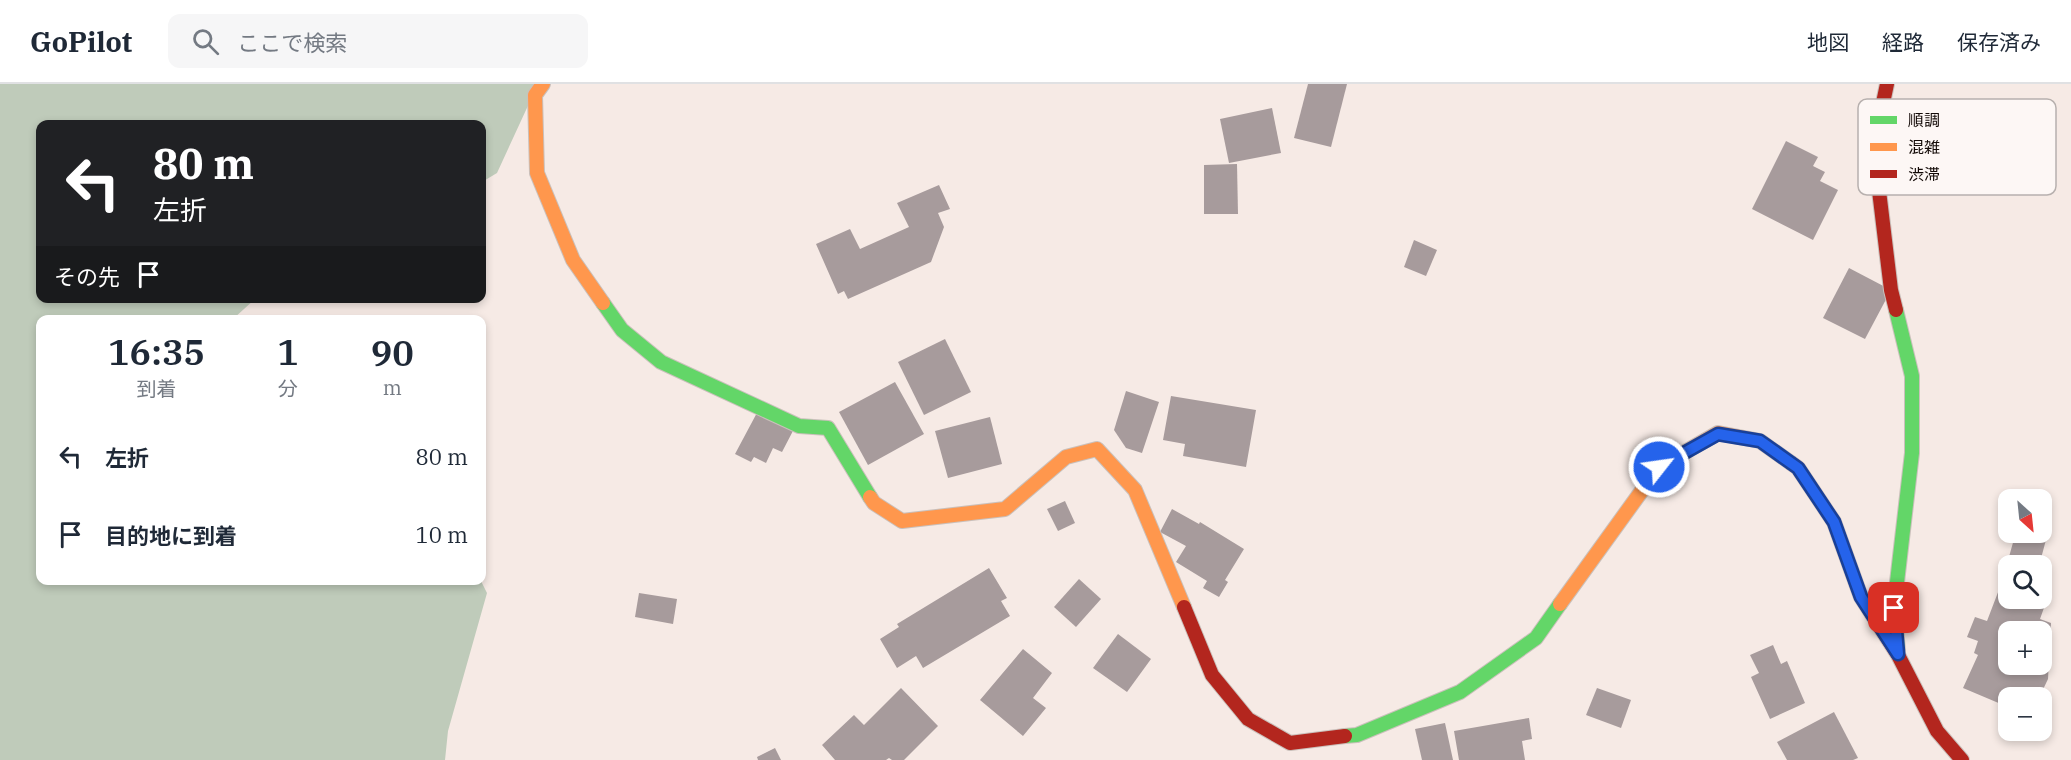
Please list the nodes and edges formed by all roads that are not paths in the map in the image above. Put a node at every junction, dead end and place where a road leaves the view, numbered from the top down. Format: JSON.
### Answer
{"nodes":[{"id":1,"x":543,"y":84,"type":"edge"},
{"id":2,"x":1887,"y":84,"type":"edge"},
{"id":3,"x":1884,"y":99,"type":"edge"},
{"id":4,"x":1880,"y":195,"type":"edge"},
{"id":5,"x":1898,"y":654,"type":"junction"},
{"id":6,"x":1962,"y":760,"type":"edge"}],
"edges":[{"from":1,"to":5,"type":"street"},
{"from":2,"to":3,"type":"street"},
{"from":4,"to":5,"type":"street"},
{"from":5,"to":6,"type":"street"}]}
